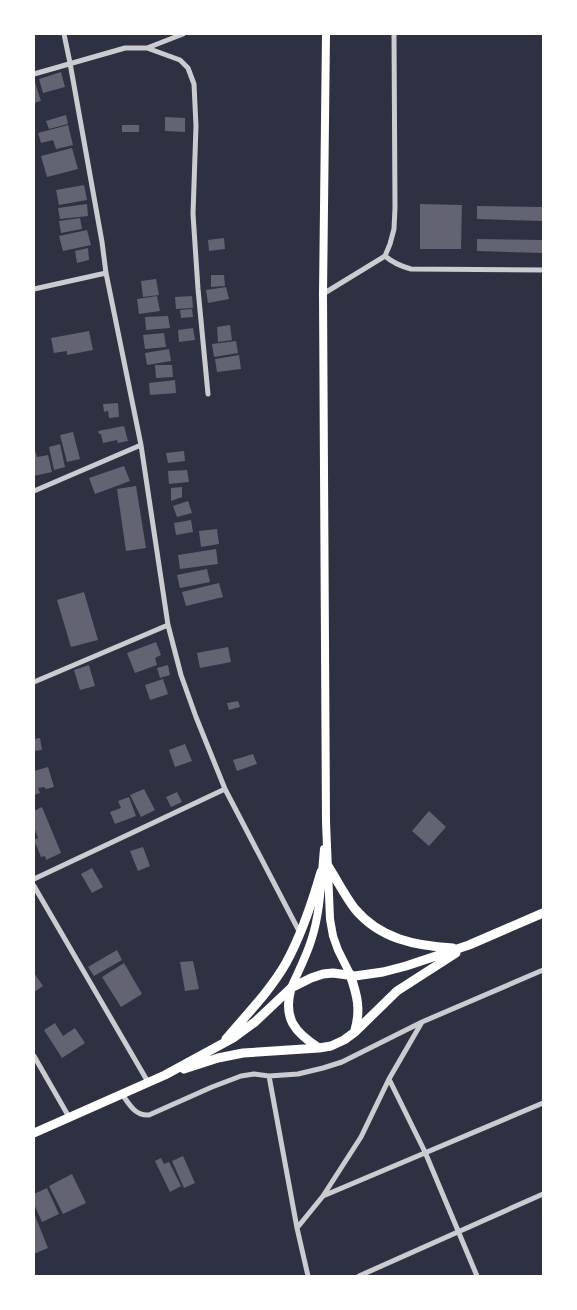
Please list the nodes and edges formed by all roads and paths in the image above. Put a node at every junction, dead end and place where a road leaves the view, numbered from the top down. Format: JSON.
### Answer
{"nodes":[{"id":1,"x":64,"y":34,"type":"edge"},
{"id":2,"x":183,"y":34,"type":"edge"},
{"id":3,"x":326,"y":34,"type":"edge"},
{"id":4,"x":394,"y":34,"type":"edge"},
{"id":5,"x":147,"y":48,"type":"junction"},
{"id":6,"x":70,"y":63,"type":"junction"},
{"id":7,"x":34,"y":74,"type":"edge"},
{"id":8,"x":384,"y":256,"type":"junction"},
{"id":9,"x":543,"y":270,"type":"edge"},
{"id":10,"x":106,"y":273,"type":"junction"},
{"id":11,"x":34,"y":289,"type":"edge"},
{"id":12,"x":323,"y":294,"type":"junction"},
{"id":13,"x":208,"y":394,"type":"dead end"},
{"id":14,"x":141,"y":445,"type":"junction"},
{"id":15,"x":34,"y":490,"type":"edge"},
{"id":16,"x":168,"y":625,"type":"junction"},
{"id":17,"x":34,"y":682,"type":"edge"},
{"id":18,"x":225,"y":789,"type":"junction"},
{"id":19,"x":325,"y":869,"type":"junction"},
{"id":20,"x":34,"y":879,"type":"edge"},
{"id":21,"x":34,"y":886,"type":"edge"},
{"id":22,"x":543,"y":913,"type":"edge"},
{"id":23,"x":301,"y":933,"type":"junction"},
{"id":24,"x":469,"y":945,"type":"junction"},
{"id":25,"x":458,"y":948,"type":"junction"},
{"id":26,"x":543,"y":970,"type":"edge"},
{"id":27,"x":350,"y":974,"type":"junction"},
{"id":28,"x":291,"y":988,"type":"junction"},
{"id":29,"x":422,"y":1022,"type":"junction"},
{"id":30,"x":355,"y":1032,"type":"junction"},
{"id":31,"x":222,"y":1044,"type":"junction"},
{"id":32,"x":319,"y":1048,"type":"junction"},
{"id":33,"x":34,"y":1056,"type":"edge"},
{"id":34,"x":165,"y":1075,"type":"junction"},
{"id":35,"x":269,"y":1076,"type":"junction"},
{"id":36,"x":389,"y":1079,"type":"junction"},
{"id":37,"x":148,"y":1082,"type":"junction"},
{"id":38,"x":122,"y":1094,"type":"junction"},
{"id":39,"x":543,"y":1104,"type":"edge"},
{"id":40,"x":69,"y":1117,"type":"junction"},
{"id":41,"x":34,"y":1132,"type":"edge"},
{"id":42,"x":425,"y":1152,"type":"junction"},
{"id":43,"x":543,"y":1194,"type":"edge"},
{"id":44,"x":323,"y":1196,"type":"junction"},
{"id":45,"x":296,"y":1228,"type":"junction"},
{"id":46,"x":458,"y":1232,"type":"junction"},
{"id":47,"x":308,"y":1276,"type":"edge"},
{"id":48,"x":359,"y":1276,"type":"edge"},
{"id":49,"x":478,"y":1276,"type":"edge"}],
"edges":[{"from":1,"to":6,"type":"street"},
{"from":2,"to":5,"type":"street"},
{"from":3,"to":12,"type":"main road"},
{"from":4,"to":8,"type":"street"},
{"from":5,"to":6,"type":"street"},
{"from":5,"to":13,"type":"street"},
{"from":6,"to":7,"type":"street"},
{"from":6,"to":10,"type":"street"},
{"from":8,"to":9,"type":"street"},
{"from":8,"to":12,"type":"street"},
{"from":10,"to":11,"type":"street"},
{"from":10,"to":14,"type":"street"},
{"from":12,"to":19,"type":"main road"},
{"from":14,"to":15,"type":"street"},
{"from":14,"to":16,"type":"street"},
{"from":16,"to":17,"type":"street"},
{"from":16,"to":18,"type":"street"},
{"from":18,"to":20,"type":"street"},
{"from":18,"to":23,"type":"street"},
{"from":19,"to":23,"type":"highway"},
{"from":19,"to":25,"type":"highway"},
{"from":19,"to":27,"type":"main road"},
{"from":19,"to":28,"type":"main road"},
{"from":21,"to":37,"type":"street"},
{"from":22,"to":24,"type":"highway"},
{"from":23,"to":31,"type":"highway"},
{"from":24,"to":25,"type":"highway"},
{"from":24,"to":30,"type":"highway"},
{"from":25,"to":27,"type":"highway"},
{"from":26,"to":29,"type":"street"},
{"from":27,"to":28,"type":"highway"},
{"from":27,"to":30,"type":"highway"},
{"from":28,"to":31,"type":"highway"},
{"from":28,"to":32,"type":"highway"},
{"from":29,"to":35,"type":"street"},
{"from":29,"to":36,"type":"street"},
{"from":30,"to":32,"type":"highway"},
{"from":31,"to":34,"type":"highway"},
{"from":32,"to":34,"type":"highway"},
{"from":33,"to":40,"type":"street"},
{"from":34,"to":37,"type":"highway"},
{"from":35,"to":38,"type":"street"},
{"from":35,"to":45,"type":"street"},
{"from":36,"to":42,"type":"street"},
{"from":36,"to":44,"type":"street"},
{"from":37,"to":38,"type":"highway"},
{"from":38,"to":40,"type":"highway"},
{"from":39,"to":42,"type":"street"},
{"from":40,"to":41,"type":"highway"},
{"from":42,"to":44,"type":"street"},
{"from":42,"to":46,"type":"street"},
{"from":43,"to":46,"type":"street"},
{"from":44,"to":45,"type":"street"},
{"from":45,"to":47,"type":"street"},
{"from":46,"to":48,"type":"street"},
{"from":46,"to":49,"type":"street"}]}
